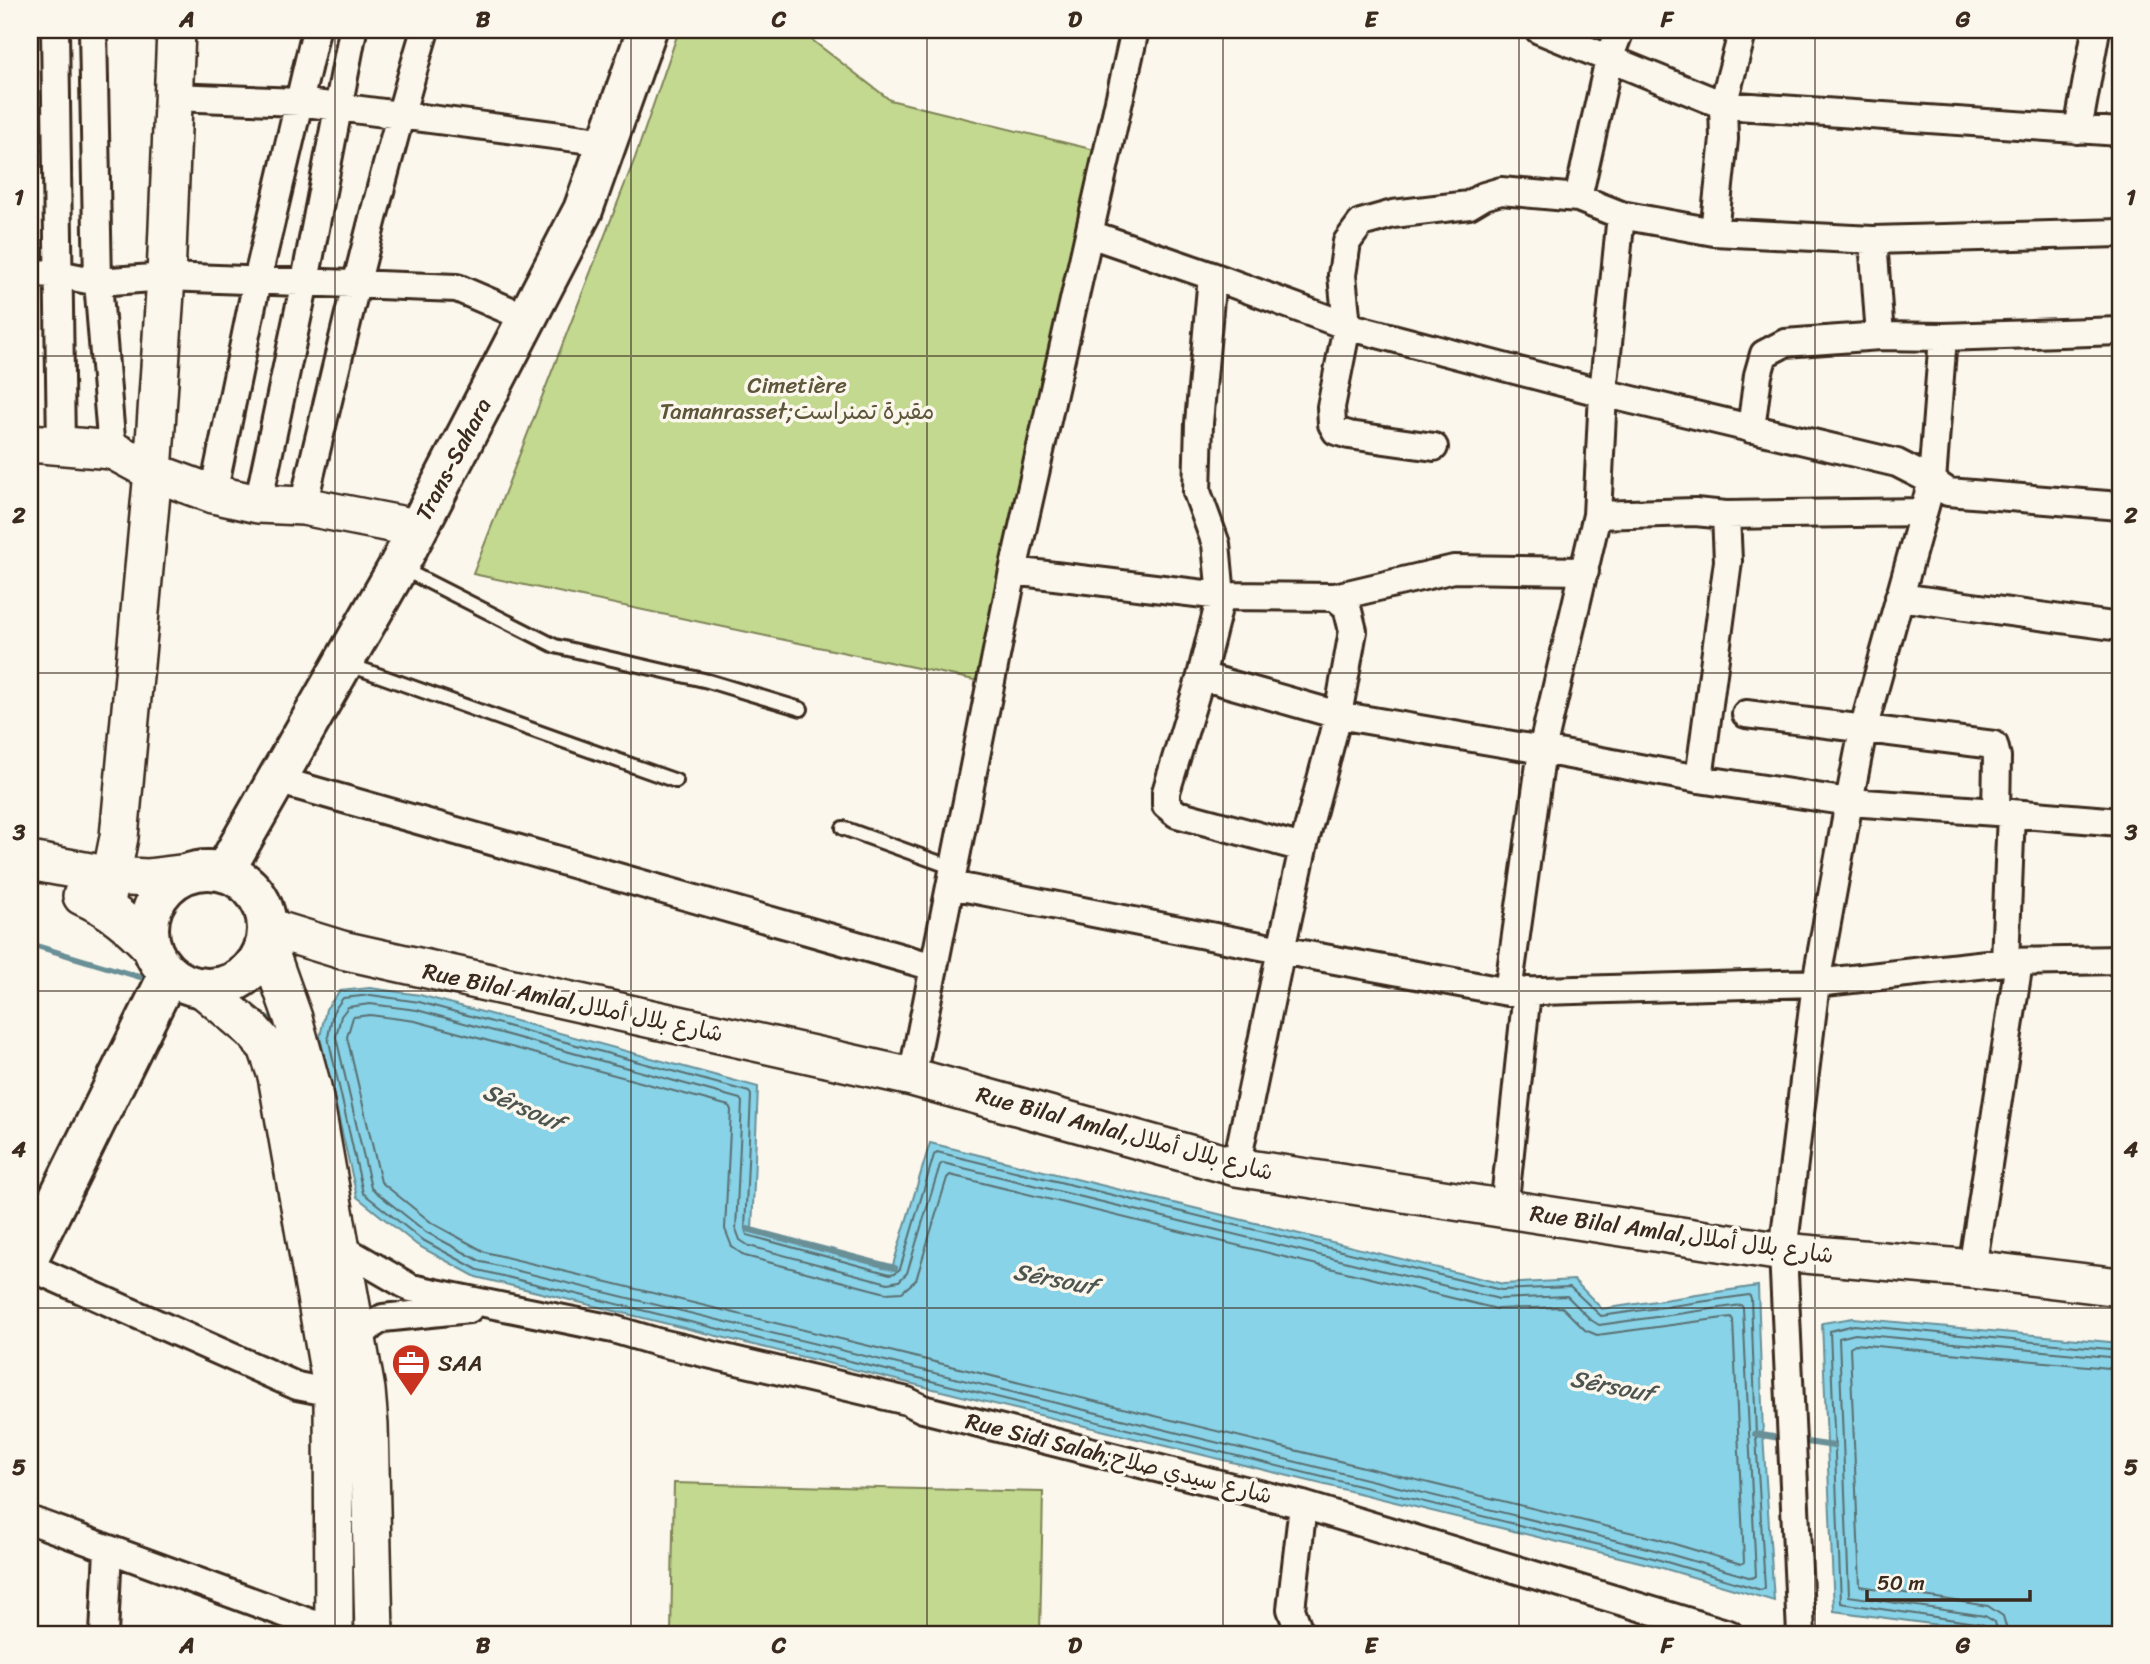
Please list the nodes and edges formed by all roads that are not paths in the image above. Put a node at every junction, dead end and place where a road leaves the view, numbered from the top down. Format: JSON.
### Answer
{"nodes":[{"id":1,"x":55,"y":30,"type":"edge"},
{"id":2,"x":93,"y":30,"type":"edge"},
{"id":3,"x":176,"y":30,"type":"edge"},
{"id":4,"x":316,"y":30,"type":"edge"},
{"id":5,"x":353,"y":30,"type":"edge"},
{"id":6,"x":425,"y":30,"type":"edge"},
{"id":7,"x":647,"y":30,"type":"edge"},
{"id":8,"x":1135,"y":30,"type":"edge"},
{"id":9,"x":1539,"y":30,"type":"edge"},
{"id":10,"x":1620,"y":30,"type":"edge"},
{"id":11,"x":1743,"y":30,"type":"edge"},
{"id":12,"x":2096,"y":30,"type":"edge"},
{"id":13,"x":1609,"y":59,"type":"junction"},
{"id":14,"x":173,"y":97,"type":"junction"},
{"id":15,"x":299,"y":102,"type":"junction"},
{"id":16,"x":1723,"y":105,"type":"junction"},
{"id":17,"x":339,"y":108,"type":"junction"},
{"id":18,"x":399,"y":115,"type":"junction"},
{"id":19,"x":2078,"y":130,"type":"junction"},
{"id":20,"x":2120,"y":132,"type":"edge"},
{"id":21,"x":607,"y":142,"type":"junction"},
{"id":22,"x":1578,"y":198,"type":"junction"},
{"id":23,"x":1621,"y":215,"type":"junction"},
{"id":24,"x":1714,"y":232,"type":"junction"},
{"id":25,"x":2120,"y":233,"type":"edge"},
{"id":26,"x":1090,"y":234,"type":"junction"},
{"id":27,"x":1873,"y":240,"type":"junction"},
{"id":28,"x":30,"y":274,"type":"edge"},
{"id":29,"x":58,"y":274,"type":"junction"},
{"id":30,"x":1212,"y":276,"type":"junction"},
{"id":31,"x":166,"y":277,"type":"junction"},
{"id":32,"x":257,"y":281,"type":"junction"},
{"id":33,"x":305,"y":281,"type":"junction"},
{"id":34,"x":98,"y":282,"type":"junction"},
{"id":35,"x":356,"y":282,"type":"junction"},
{"id":36,"x":527,"y":318,"type":"junction"},
{"id":37,"x":1347,"y":326,"type":"junction"},
{"id":38,"x":2120,"y":331,"type":"edge"},
{"id":39,"x":1880,"y":336,"type":"junction"},
{"id":40,"x":1943,"y":337,"type":"junction"},
{"id":41,"x":1603,"y":394,"type":"junction"},
{"id":42,"x":1751,"y":429,"type":"junction"},
{"id":43,"x":45,"y":444,"type":"edge"},
{"id":44,"x":1434,"y":447,"type":"dead end"},
{"id":45,"x":112,"y":450,"type":"junction"},
{"id":46,"x":153,"y":472,"type":"junction"},
{"id":47,"x":1932,"y":481,"type":"junction"},
{"id":48,"x":213,"y":494,"type":"junction"},
{"id":49,"x":258,"y":504,"type":"junction"},
{"id":50,"x":303,"y":506,"type":"junction"},
{"id":51,"x":2120,"y":506,"type":"edge"},
{"id":52,"x":1923,"y":512,"type":"junction"},
{"id":53,"x":1597,"y":515,"type":"junction"},
{"id":54,"x":1726,"y":515,"type":"junction"},
{"id":55,"x":416,"y":528,"type":"junction"},
{"id":56,"x":398,"y":566,"type":"junction"},
{"id":57,"x":1013,"y":570,"type":"junction"},
{"id":58,"x":1585,"y":571,"type":"junction"},
{"id":59,"x":1221,"y":596,"type":"junction"},
{"id":60,"x":1335,"y":597,"type":"junction"},
{"id":61,"x":1899,"y":597,"type":"junction"},
{"id":62,"x":2120,"y":627,"type":"edge"},
{"id":63,"x":343,"y":662,"type":"junction"},
{"id":64,"x":1201,"y":676,"type":"junction"},
{"id":65,"x":801,"y":709,"type":"dead end"},
{"id":66,"x":1746,"y":714,"type":"dead end"},
{"id":67,"x":1338,"y":715,"type":"junction"},
{"id":68,"x":1863,"y":730,"type":"junction"},
{"id":69,"x":1542,"y":750,"type":"junction"},
{"id":70,"x":1699,"y":779,"type":"junction"},
{"id":71,"x":277,"y":780,"type":"junction"},
{"id":72,"x":676,"y":781,"type":"dead end"},
{"id":73,"x":1849,"y":802,"type":"junction"},
{"id":74,"x":2003,"y":813,"type":"junction"},
{"id":75,"x":2120,"y":822,"type":"edge"},
{"id":76,"x":843,"y":828,"type":"dead end"},
{"id":77,"x":1303,"y":848,"type":"junction"},
{"id":78,"x":30,"y":861,"type":"edge"},
{"id":79,"x":206,"y":872,"type":"junction"},
{"id":80,"x":952,"y":876,"type":"junction"},
{"id":81,"x":30,"y":885,"type":"edge"},
{"id":82,"x":108,"y":891,"type":"junction"},
{"id":83,"x":266,"y":934,"type":"junction"},
{"id":84,"x":1281,"y":950,"type":"junction"},
{"id":85,"x":2120,"y":960,"type":"edge"},
{"id":86,"x":2012,"y":962,"type":"junction"},
{"id":87,"x":934,"y":967,"type":"junction"},
{"id":88,"x":174,"y":970,"type":"junction"},
{"id":89,"x":1816,"y":983,"type":"junction"},
{"id":90,"x":1518,"y":992,"type":"junction"},
{"id":91,"x":912,"y":1077,"type":"junction"},
{"id":92,"x":1236,"y":1167,"type":"junction"},
{"id":93,"x":1504,"y":1209,"type":"junction"},
{"id":94,"x":342,"y":1248,"type":"junction"},
{"id":95,"x":1783,"y":1252,"type":"junction"},
{"id":96,"x":30,"y":1255,"type":"edge"},
{"id":97,"x":30,"y":1266,"type":"edge"},
{"id":98,"x":1972,"y":1269,"type":"junction"},
{"id":99,"x":2120,"y":1287,"type":"edge"},
{"id":100,"x":502,"y":1307,"type":"junction"},
{"id":101,"x":357,"y":1339,"type":"junction"},
{"id":102,"x":333,"y":1393,"type":"junction"},
{"id":103,"x":1303,"y":1504,"type":"junction"},
{"id":104,"x":30,"y":1520,"type":"edge"},
{"id":105,"x":108,"y":1549,"type":"junction"},
{"id":106,"x":104,"y":1634,"type":"edge"},
{"id":107,"x":336,"y":1634,"type":"edge"},
{"id":108,"x":374,"y":1634,"type":"edge"},
{"id":109,"x":1300,"y":1634,"type":"edge"},
{"id":110,"x":1729,"y":1634,"type":"edge"},
{"id":111,"x":1801,"y":1634,"type":"edge"}],
"edges":[{"from":1,"to":29,"type":"street"},
{"from":2,"to":34,"type":"street"},
{"from":3,"to":14,"type":"street"},
{"from":4,"to":15,"type":"street"},
{"from":5,"to":17,"type":"street"},
{"from":6,"to":18,"type":"street"},
{"from":7,"to":21,"type":"main road","name":"Trans-Sahara"},
{"from":8,"to":26,"type":"street"},
{"from":9,"to":13,"type":"street"},
{"from":10,"to":13,"type":"street"},
{"from":11,"to":16,"type":"street"},
{"from":12,"to":19,"type":"street"},
{"from":13,"to":16,"type":"street"},
{"from":13,"to":22,"type":"street"},
{"from":14,"to":15,"type":"street"},
{"from":14,"to":31,"type":"street"},
{"from":15,"to":17,"type":"street"},
{"from":15,"to":32,"type":"street"},
{"from":16,"to":19,"type":"street"},
{"from":16,"to":24,"type":"street"},
{"from":17,"to":18,"type":"street"},
{"from":17,"to":33,"type":"street"},
{"from":18,"to":21,"type":"street"},
{"from":18,"to":35,"type":"street"},
{"from":19,"to":20,"type":"street"},
{"from":21,"to":36,"type":"main road","name":"Trans-Sahara"},
{"from":22,"to":23,"type":"street"},
{"from":22,"to":37,"type":"street"},
{"from":23,"to":24,"type":"street"},
{"from":23,"to":41,"type":"street"},
{"from":24,"to":27,"type":"street"},
{"from":25,"to":27,"type":"street"},
{"from":26,"to":30,"type":"street"},
{"from":26,"to":57,"type":"street"},
{"from":27,"to":39,"type":"street"},
{"from":28,"to":29,"type":"street"},
{"from":29,"to":34,"type":"street"},
{"from":29,"to":43,"type":"street"},
{"from":30,"to":37,"type":"street"},
{"from":30,"to":59,"type":"street"},
{"from":31,"to":32,"type":"street"},
{"from":31,"to":34,"type":"street"},
{"from":31,"to":46,"type":"street"},
{"from":32,"to":33,"type":"street"},
{"from":32,"to":48,"type":"street"},
{"from":33,"to":35,"type":"street"},
{"from":33,"to":49,"type":"street"},
{"from":34,"to":45,"type":"street"},
{"from":35,"to":36,"type":"street"},
{"from":35,"to":50,"type":"street"},
{"from":36,"to":55,"type":"main road","name":"Trans-Sahara"},
{"from":37,"to":41,"type":"street"},
{"from":37,"to":44,"type":"street"},
{"from":38,"to":40,"type":"street"},
{"from":39,"to":40,"type":"street"},
{"from":39,"to":42,"type":"street"},
{"from":40,"to":47,"type":"street"},
{"from":41,"to":42,"type":"street"},
{"from":41,"to":53,"type":"street"},
{"from":42,"to":47,"type":"street"},
{"from":43,"to":45,"type":"street"},
{"from":45,"to":46,"type":"street"},
{"from":46,"to":48,"type":"street"},
{"from":46,"to":82,"type":"street"},
{"from":47,"to":51,"type":"street"},
{"from":47,"to":52,"type":"street"},
{"from":48,"to":49,"type":"street"},
{"from":49,"to":50,"type":"street"},
{"from":50,"to":55,"type":"street"},
{"from":52,"to":54,"type":"street"},
{"from":52,"to":61,"type":"street"},
{"from":53,"to":54,"type":"street"},
{"from":53,"to":58,"type":"street"},
{"from":54,"to":70,"type":"street"},
{"from":55,"to":56,"type":"main road","name":"Trans-Sahara"},
{"from":56,"to":63,"type":"main road","name":"Trans-Sahara"},
{"from":56,"to":65,"type":"lane"},
{"from":57,"to":59,"type":"street"},
{"from":57,"to":80,"type":"street"},
{"from":58,"to":60,"type":"street"},
{"from":58,"to":69,"type":"street"},
{"from":59,"to":60,"type":"street"},
{"from":59,"to":64,"type":"street"},
{"from":60,"to":67,"type":"street"},
{"from":61,"to":62,"type":"street"},
{"from":61,"to":68,"type":"street"},
{"from":63,"to":71,"type":"main road","name":"Trans-Sahara"},
{"from":63,"to":72,"type":"lane"},
{"from":64,"to":67,"type":"street"},
{"from":64,"to":77,"type":"street"},
{"from":66,"to":68,"type":"street"},
{"from":67,"to":69,"type":"street"},
{"from":67,"to":77,"type":"street"},
{"from":68,"to":73,"type":"street"},
{"from":68,"to":74,"type":"street"},
{"from":69,"to":70,"type":"street"},
{"from":69,"to":90,"type":"street"},
{"from":70,"to":73,"type":"street"},
{"from":71,"to":79,"type":"main road","name":"Trans-Sahara"},
{"from":71,"to":87,"type":"street"},
{"from":73,"to":74,"type":"street"},
{"from":73,"to":89,"type":"street"},
{"from":74,"to":75,"type":"street"},
{"from":74,"to":86,"type":"street"},
{"from":76,"to":80,"type":"lane"},
{"from":77,"to":84,"type":"street"},
{"from":78,"to":82,"type":"street"},
{"from":79,"to":82,"type":"street"},
{"from":79,"to":83,"type":"main road"},
{"from":79,"to":88,"type":"main road"},
{"from":80,"to":84,"type":"street"},
{"from":80,"to":87,"type":"street"},
{"from":81,"to":82,"type":"street"},
{"from":82,"to":88,"type":"street"},
{"from":83,"to":88,"type":"main road"},
{"from":83,"to":91,"type":"street","name":"Rue Bilal Amlal,شارع بلال أملال"},
{"from":83,"to":94,"type":"street"},
{"from":84,"to":90,"type":"street"},
{"from":84,"to":92,"type":"street"},
{"from":85,"to":86,"type":"street"},
{"from":86,"to":89,"type":"street"},
{"from":86,"to":98,"type":"street"},
{"from":87,"to":91,"type":"street"},
{"from":88,"to":96,"type":"main road"},
{"from":88,"to":102,"type":"street"},
{"from":89,"to":90,"type":"street"},
{"from":89,"to":95,"type":"street"},
{"from":90,"to":93,"type":"street"},
{"from":91,"to":92,"type":"street","name":"Rue Bilal Amlal,شارع بلال أملال"},
{"from":92,"to":93,"type":"street","name":"Rue Bilal Amlal,شارع بلال أملال"},
{"from":93,"to":95,"type":"street","name":"Rue Bilal Amlal,شارع بلال أملال"},
{"from":94,"to":100,"type":"street","name":"Rue Sidi Salah;شارع سيدي صلاح"},
{"from":94,"to":101,"type":"street"},
{"from":95,"to":98,"type":"street","name":"Rue Bilal Amlal,شارع بلال أملال"},
{"from":95,"to":111,"type":"street"},
{"from":97,"to":102,"type":"street"},
{"from":98,"to":99,"type":"street","name":"Rue Bilal Amlal,شارع بلال أملال"},
{"from":100,"to":101,"type":"street","name":"Rue Sidi Salah;شارع سيدي صلاح"},
{"from":100,"to":103,"type":"street","name":"Rue Sidi Salah;شارع سيدي صلاح"},
{"from":101,"to":108,"type":"street"},
{"from":102,"to":107,"type":"street"},
{"from":103,"to":109,"type":"street"},
{"from":103,"to":110,"type":"street","name":"Rue Sidi Salah;شارع سيدي صلاح"},
{"from":104,"to":105,"type":"street"},
{"from":105,"to":106,"type":"street"},
{"from":105,"to":107,"type":"street"}]}
